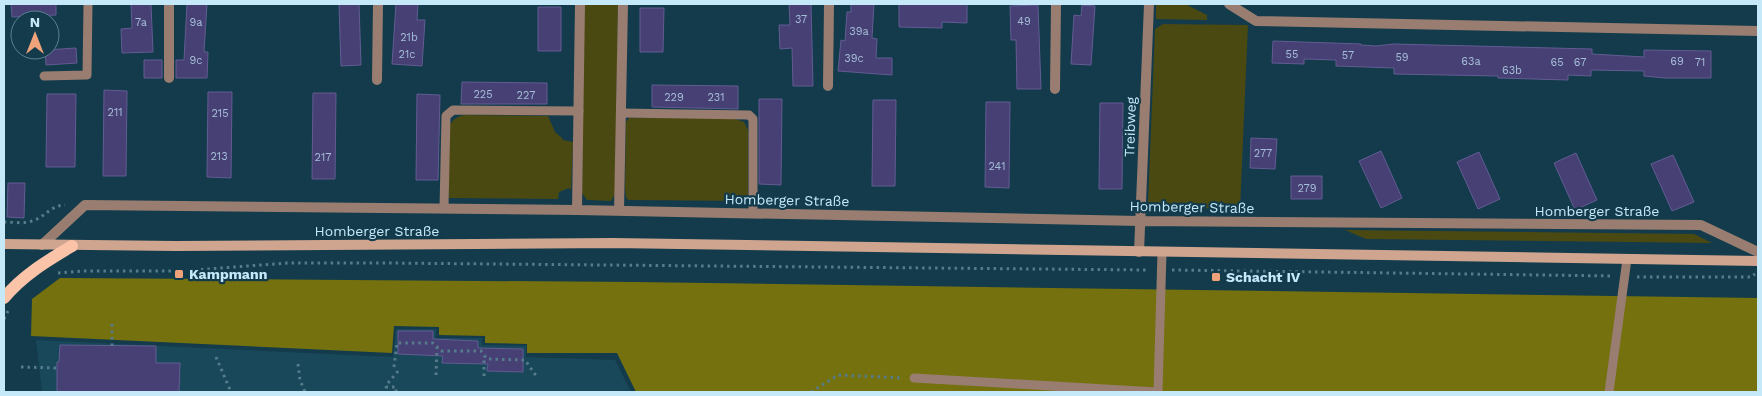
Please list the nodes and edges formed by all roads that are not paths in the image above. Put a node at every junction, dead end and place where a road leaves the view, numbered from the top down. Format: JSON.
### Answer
{"nodes":[{"id":1,"x":88,"y":4,"type":"edge"},
{"id":2,"x":169,"y":4,"type":"edge"},
{"id":3,"x":378,"y":4,"type":"edge"},
{"id":4,"x":580,"y":4,"type":"edge"},
{"id":5,"x":623,"y":4,"type":"edge"},
{"id":6,"x":829,"y":4,"type":"edge"},
{"id":7,"x":1056,"y":4,"type":"edge"},
{"id":8,"x":1149,"y":4,"type":"edge"},
{"id":9,"x":1229,"y":4,"type":"edge"},
{"id":10,"x":1758,"y":31,"type":"edge"},
{"id":11,"x":44,"y":76,"type":"dead end"},
{"id":12,"x":169,"y":78,"type":"dead end"},
{"id":13,"x":377,"y":80,"type":"dead end"},
{"id":14,"x":828,"y":86,"type":"dead end"},
{"id":15,"x":1055,"y":89,"type":"dead end"},
{"id":16,"x":579,"y":111,"type":"junction"},
{"id":17,"x":621,"y":113,"type":"junction"},
{"id":18,"x":444,"y":208,"type":"junction"},
{"id":19,"x":577,"y":210,"type":"junction"},
{"id":20,"x":620,"y":211,"type":"junction"},
{"id":21,"x":753,"y":213,"type":"junction"},
{"id":22,"x":1140,"y":221,"type":"junction"},
{"id":23,"x":4,"y":244,"type":"edge"},
{"id":24,"x":42,"y":245,"type":"junction"},
{"id":25,"x":72,"y":246,"type":"junction"},
{"id":26,"x":1139,"y":252,"type":"junction"},
{"id":27,"x":1162,"y":252,"type":"junction"},
{"id":28,"x":1758,"y":252,"type":"edge"},
{"id":29,"x":1627,"y":259,"type":"junction"},
{"id":30,"x":1758,"y":261,"type":"edge"},
{"id":31,"x":8,"y":301,"type":"edge"},
{"id":32,"x":914,"y":378,"type":"road end"},
{"id":33,"x":1157,"y":392,"type":"edge"},
{"id":34,"x":1609,"y":392,"type":"edge"}],
"edges":[{"from":1,"to":11,"type":"lane"},
{"from":2,"to":12,"type":"street"},
{"from":3,"to":13,"type":"street"},
{"from":4,"to":16,"type":"street"},
{"from":5,"to":17,"type":"street"},
{"from":6,"to":14,"type":"street"},
{"from":7,"to":15,"type":"street"},
{"from":8,"to":22,"type":"street","name":"Treibweg"},
{"from":9,"to":10,"type":"street"},
{"from":16,"to":18,"type":"lane"},
{"from":16,"to":19,"type":"street"},
{"from":17,"to":20,"type":"street"},
{"from":17,"to":21,"type":"lane"},
{"from":18,"to":19,"type":"street","name":"Homberger Straße"},
{"from":18,"to":24,"type":"street","name":"Homberger Straße"},
{"from":19,"to":20,"type":"street","name":"Homberger Straße"},
{"from":20,"to":21,"type":"street","name":"Homberger Straße"},
{"from":21,"to":22,"type":"street","name":"Homberger Straße"},
{"from":22,"to":26,"type":"street","name":"Treibweg"},
{"from":22,"to":28,"type":"street","name":"Homberger Straße"},
{"from":23,"to":24,"type":"main road","name":"Homberger Straße"},
{"from":24,"to":25,"type":"main road","name":"Homberger Straße"},
{"from":25,"to":26,"type":"main road","name":"Homberger Straße"},
{"from":25,"to":31,"type":"main road"},
{"from":26,"to":27,"type":"main road","name":"Homberger Straße"},
{"from":27,"to":29,"type":"main road","name":"Homberger Straße"},
{"from":27,"to":33,"type":"lane"},
{"from":29,"to":30,"type":"main road","name":"Homberger Straße"},
{"from":29,"to":34,"type":"lane"},
{"from":32,"to":33,"type":"lane"}]}
